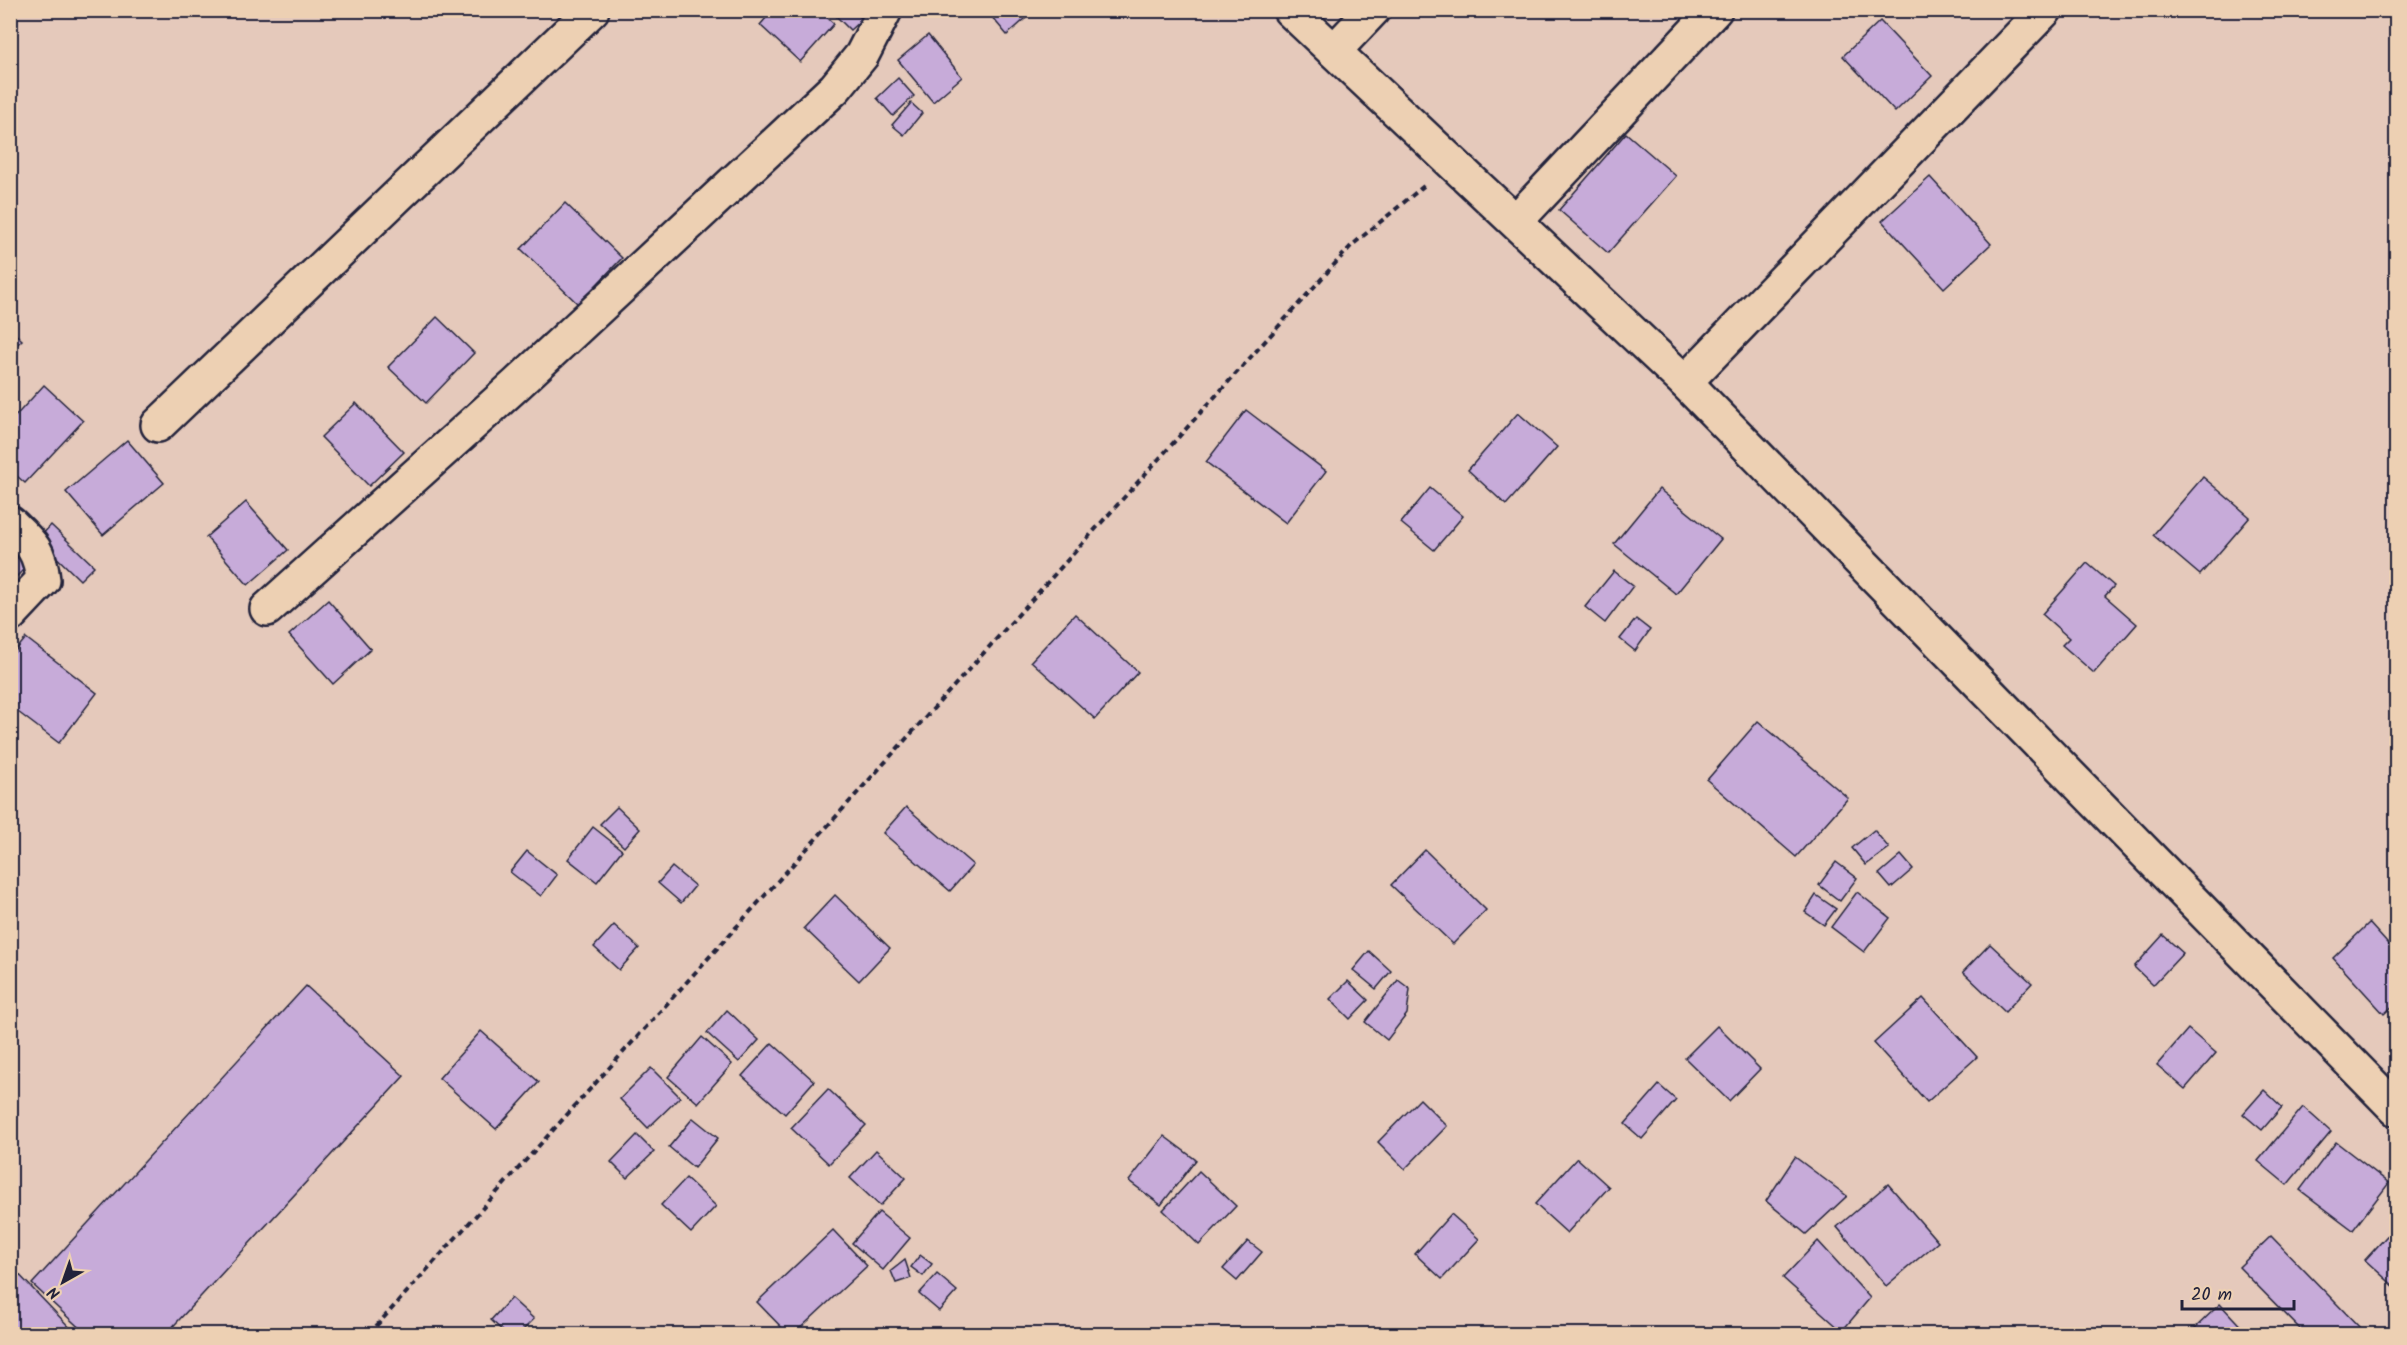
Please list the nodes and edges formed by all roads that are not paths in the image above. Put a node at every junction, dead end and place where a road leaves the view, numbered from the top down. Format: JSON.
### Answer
{"nodes":[{"id":1,"x":592,"y":10,"type":"edge"},
{"id":2,"x":885,"y":10,"type":"edge"},
{"id":3,"x":1290,"y":10,"type":"edge"},
{"id":4,"x":1373,"y":10,"type":"edge"},
{"id":5,"x":1715,"y":10,"type":"edge"},
{"id":6,"x":2044,"y":10,"type":"edge"},
{"id":7,"x":1334,"y":51,"type":"junction"},
{"id":8,"x":1516,"y":221,"type":"junction"},
{"id":9,"x":1685,"y":382,"type":"junction"},
{"id":10,"x":158,"y":425,"type":"dead end"},
{"id":11,"x":10,"y":523,"type":"edge"},
{"id":12,"x":267,"y":609,"type":"dead end"},
{"id":13,"x":10,"y":615,"type":"edge"},
{"id":14,"x":2397,"y":1109,"type":"edge"}],
"edges":[{"from":1,"to":10,"type":"street"},
{"from":2,"to":12,"type":"street"},
{"from":3,"to":7,"type":"street"},
{"from":4,"to":7,"type":"street"},
{"from":5,"to":8,"type":"street"},
{"from":6,"to":9,"type":"street"},
{"from":7,"to":8,"type":"street"},
{"from":8,"to":9,"type":"street"},
{"from":9,"to":14,"type":"street"},
{"from":11,"to":13,"type":"street"}]}
